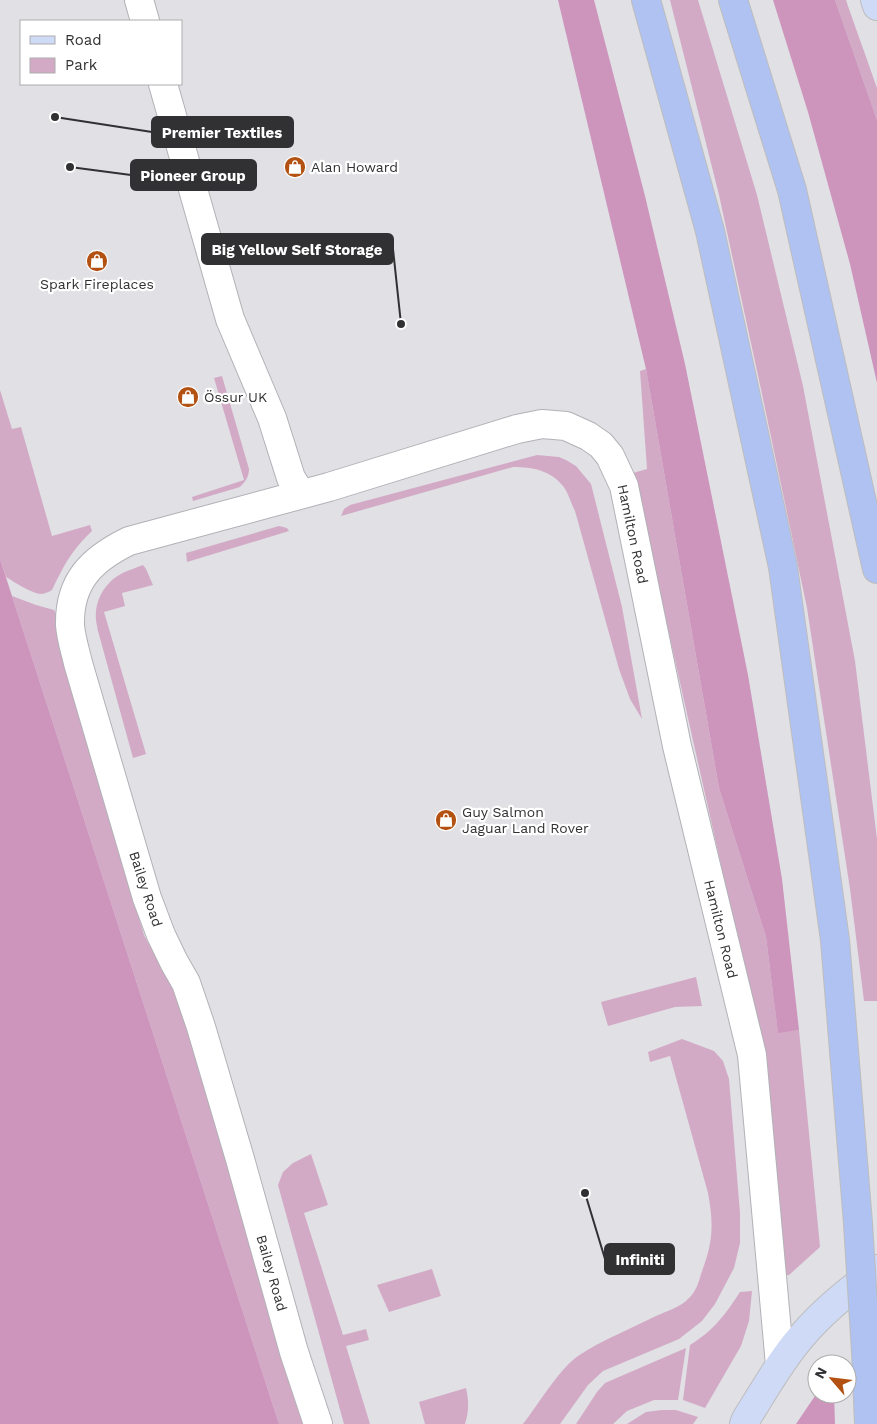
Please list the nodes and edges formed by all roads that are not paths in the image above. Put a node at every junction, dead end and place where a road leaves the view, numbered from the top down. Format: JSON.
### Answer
{"nodes":[{"id":1,"x":139,"y":0,"type":"edge"},
{"id":2,"x":646,"y":0,"type":"edge"},
{"id":3,"x":733,"y":0,"type":"edge"},
{"id":4,"x":875,"y":0,"type":"edge"},
{"id":5,"x":877,"y":6,"type":"edge"},
{"id":6,"x":145,"y":20,"type":"edge"},
{"id":7,"x":163,"y":85,"type":"edge"},
{"id":8,"x":301,"y":494,"type":"junction"},
{"id":9,"x":877,"y":569,"type":"edge"},
{"id":10,"x":877,"y":1270,"type":"edge"},
{"id":11,"x":780,"y":1364,"type":"junction"},
{"id":12,"x":744,"y":1422,"type":"edge"},
{"id":13,"x":318,"y":1424,"type":"edge"},
{"id":14,"x":869,"y":1424,"type":"edge"}],
"edges":[{"from":1,"to":6,"type":"street"},
{"from":2,"to":14,"type":"highway","bridge":true},
{"from":3,"to":9,"type":"highway"},
{"from":4,"to":5,"type":"main road"},
{"from":7,"to":8,"type":"street"},
{"from":8,"to":11,"type":"street","name":"Hamilton Road"},
{"from":8,"to":13,"type":"street","name":"Bailey Road"},
{"from":10,"to":11,"type":"main road"},
{"from":11,"to":12,"type":"main road"}]}
